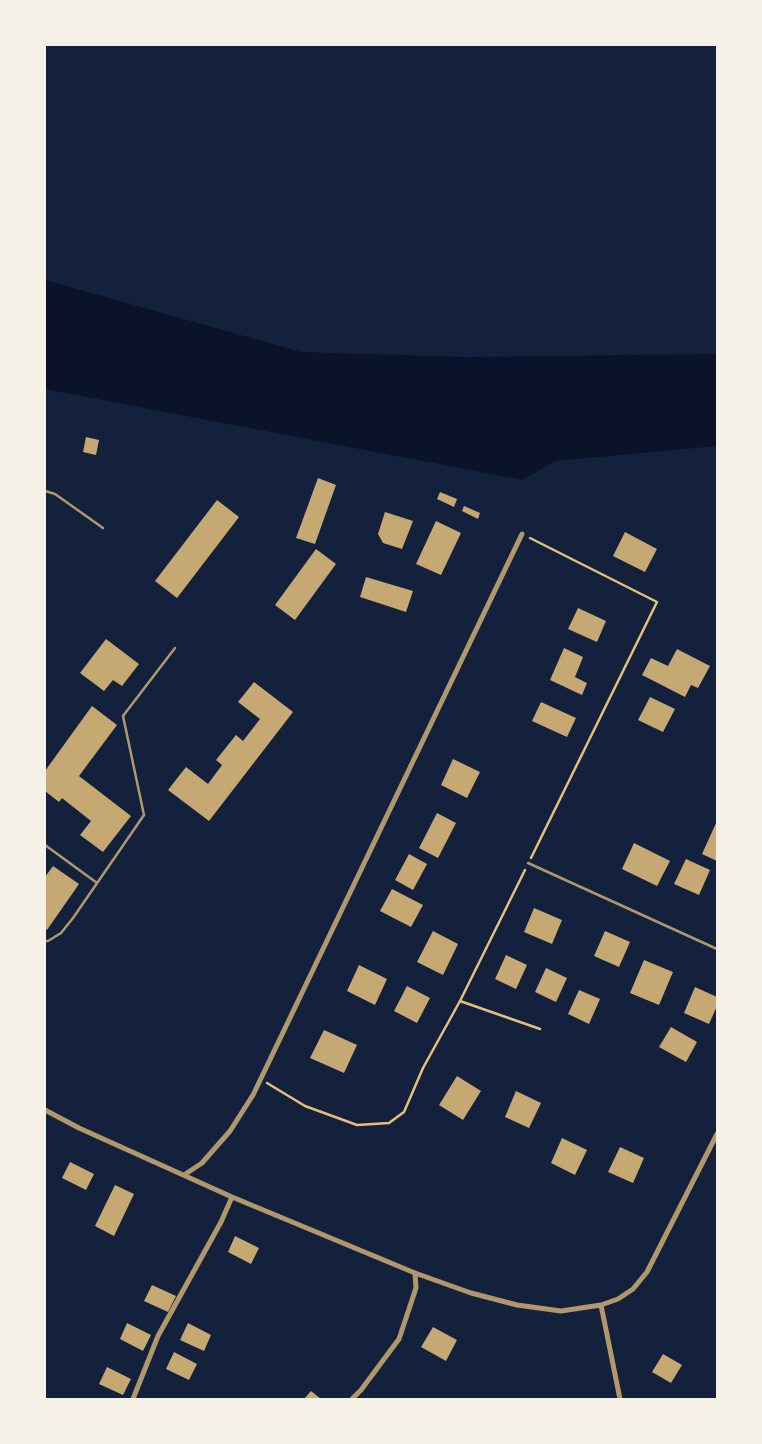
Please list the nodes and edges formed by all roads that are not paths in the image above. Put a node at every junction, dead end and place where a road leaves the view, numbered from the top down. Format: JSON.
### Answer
{"nodes":[{"id":1,"x":45,"y":492,"type":"edge"},
{"id":2,"x":103,"y":528,"type":"dead end"},
{"id":3,"x":522,"y":534,"type":"road end"},
{"id":4,"x":175,"y":648,"type":"dead end"},
{"id":5,"x":45,"y":845,"type":"edge"},
{"id":6,"x":528,"y":863,"type":"road end"},
{"id":7,"x":97,"y":883,"type":"junction"},
{"id":8,"x":45,"y":941,"type":"edge"},
{"id":9,"x":717,"y":949,"type":"edge"},
{"id":10,"x":45,"y":1110,"type":"edge"},
{"id":11,"x":717,"y":1134,"type":"edge"},
{"id":12,"x":184,"y":1175,"type":"junction"},
{"id":13,"x":232,"y":1197,"type":"junction"},
{"id":14,"x":415,"y":1272,"type":"junction"},
{"id":15,"x":601,"y":1305,"type":"junction"},
{"id":16,"x":133,"y":1399,"type":"edge"},
{"id":17,"x":352,"y":1399,"type":"edge"},
{"id":18,"x":620,"y":1399,"type":"edge"}],
"edges":[{"from":1,"to":2,"type":"lane"},
{"from":3,"to":12,"type":"street"},
{"from":4,"to":7,"type":"lane"},
{"from":5,"to":7,"type":"lane"},
{"from":6,"to":9,"type":"lane"},
{"from":7,"to":8,"type":"lane"},
{"from":10,"to":12,"type":"street"},
{"from":11,"to":15,"type":"street"},
{"from":12,"to":13,"type":"street"},
{"from":13,"to":14,"type":"street"},
{"from":13,"to":16,"type":"street"},
{"from":14,"to":15,"type":"street"},
{"from":14,"to":17,"type":"street"},
{"from":15,"to":18,"type":"street"}]}
